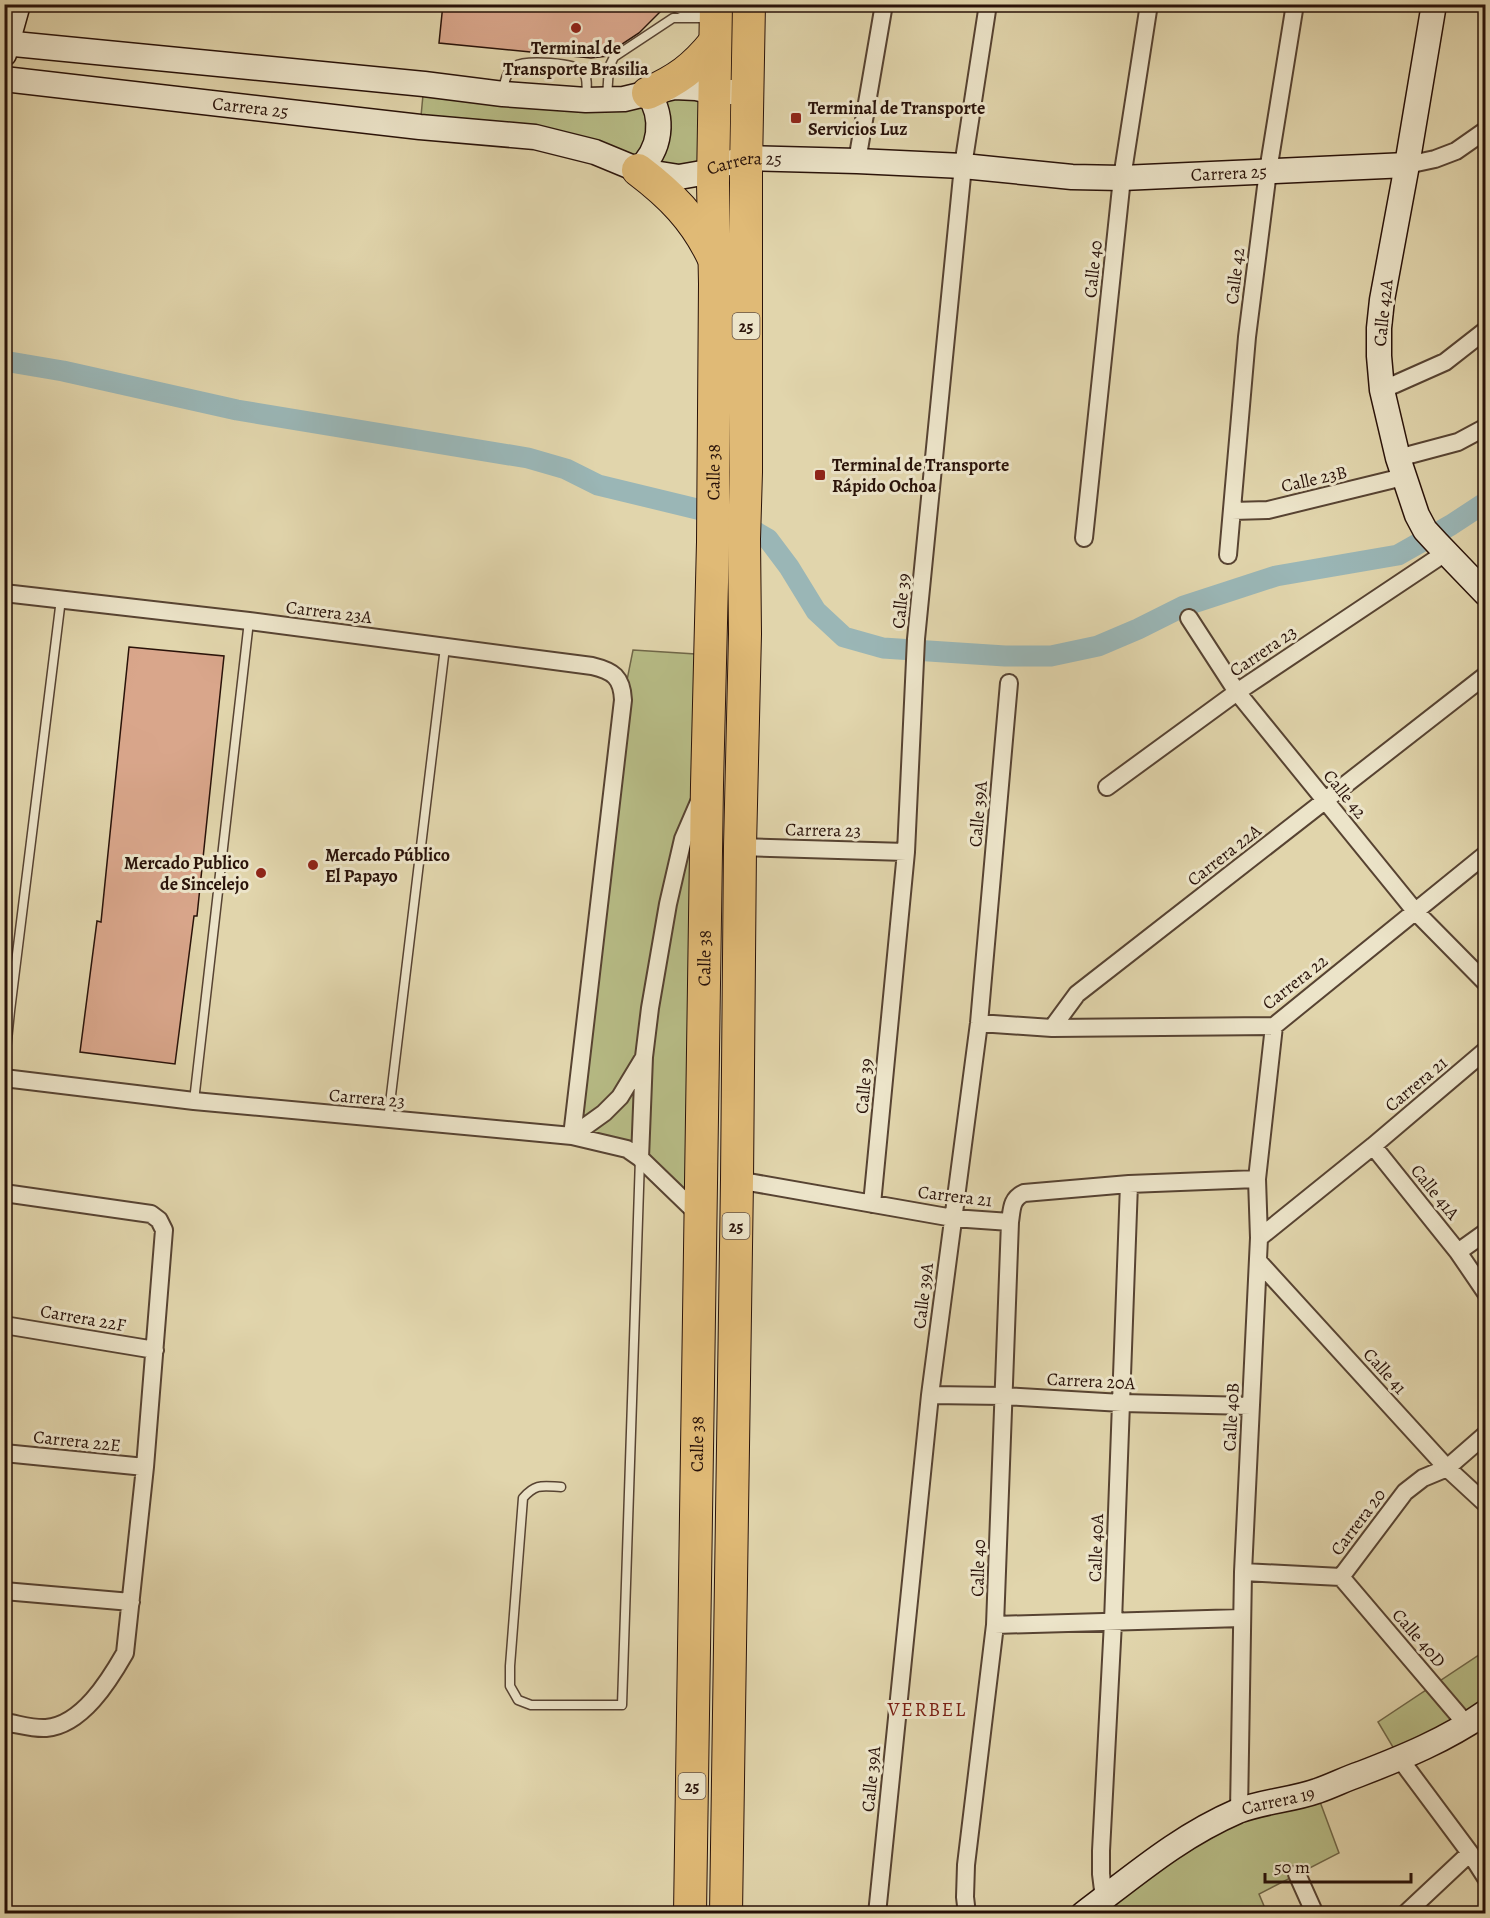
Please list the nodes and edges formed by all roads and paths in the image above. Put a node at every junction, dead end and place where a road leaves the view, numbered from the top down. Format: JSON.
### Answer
{"nodes":[{"id":1,"x":18,"y":4,"type":"edge"},
{"id":2,"x":673,"y":4,"type":"edge"},
{"id":3,"x":749,"y":4,"type":"edge"},
{"id":4,"x":884,"y":4,"type":"edge"},
{"id":5,"x":988,"y":4,"type":"edge"},
{"id":6,"x":1149,"y":4,"type":"edge"},
{"id":7,"x":1295,"y":4,"type":"edge"},
{"id":8,"x":1434,"y":4,"type":"edge"},
{"id":9,"x":715,"y":19,"type":"edge"},
{"id":10,"x":6,"y":47,"type":"edge"},
{"id":11,"x":4,"y":78,"type":"edge"},
{"id":12,"x":715,"y":92,"type":"junction"},
{"id":13,"x":748,"y":92,"type":"junction"},
{"id":14,"x":648,"y":93,"type":"junction"},
{"id":15,"x":503,"y":94,"type":"junction"},
{"id":16,"x":596,"y":100,"type":"junction"},
{"id":17,"x":1485,"y":130,"type":"edge"},
{"id":18,"x":747,"y":158,"type":"junction"},
{"id":19,"x":857,"y":161,"type":"junction"},
{"id":20,"x":1407,"y":165,"type":"junction"},
{"id":21,"x":963,"y":166,"type":"junction"},
{"id":22,"x":714,"y":167,"type":"junction"},
{"id":23,"x":638,"y":170,"type":"junction"},
{"id":24,"x":1268,"y":171,"type":"junction"},
{"id":25,"x":1122,"y":178,"type":"junction"},
{"id":26,"x":713,"y":258,"type":"junction"},
{"id":27,"x":1485,"y":330,"type":"edge"},
{"id":28,"x":1382,"y":390,"type":"junction"},
{"id":29,"x":1485,"y":427,"type":"edge"},
{"id":30,"x":1400,"y":468,"type":"junction"},
{"id":31,"x":1232,"y":511,"type":"junction"},
{"id":32,"x":1084,"y":538,"type":"dead end"},
{"id":33,"x":729,"y":541,"type":"junction"},
{"id":34,"x":1441,"y":548,"type":"junction"},
{"id":35,"x":1228,"y":555,"type":"dead end"},
{"id":36,"x":4,"y":593,"type":"edge"},
{"id":37,"x":1485,"y":594,"type":"edge"},
{"id":38,"x":61,"y":599,"type":"junction"},
{"id":39,"x":1189,"y":618,"type":"dead end"},
{"id":40,"x":249,"y":621,"type":"junction"},
{"id":41,"x":445,"y":647,"type":"junction"},
{"id":42,"x":1485,"y":675,"type":"edge"},
{"id":43,"x":1009,"y":683,"type":"dead end"},
{"id":44,"x":1237,"y":692,"type":"junction"},
{"id":45,"x":707,"y":785,"type":"junction"},
{"id":46,"x":1107,"y":787,"type":"dead end"},
{"id":47,"x":1325,"y":800,"type":"junction"},
{"id":48,"x":740,"y":847,"type":"junction"},
{"id":49,"x":906,"y":852,"type":"junction"},
{"id":50,"x":1485,"y":855,"type":"edge"},
{"id":51,"x":1415,"y":911,"type":"junction"},
{"id":52,"x":1485,"y":983,"type":"edge"},
{"id":53,"x":7,"y":1011,"type":"edge"},
{"id":54,"x":979,"y":1023,"type":"junction"},
{"id":55,"x":1274,"y":1026,"type":"junction"},
{"id":56,"x":1052,"y":1028,"type":"junction"},
{"id":57,"x":1485,"y":1050,"type":"edge"},
{"id":58,"x":644,"y":1057,"type":"junction"},
{"id":59,"x":4,"y":1070,"type":"edge"},
{"id":60,"x":4,"y":1077,"type":"edge"},
{"id":61,"x":194,"y":1101,"type":"junction"},
{"id":62,"x":388,"y":1120,"type":"junction"},
{"id":63,"x":572,"y":1136,"type":"junction"},
{"id":64,"x":1372,"y":1146,"type":"junction"},
{"id":65,"x":640,"y":1158,"type":"junction"},
{"id":66,"x":737,"y":1179,"type":"junction"},
{"id":67,"x":1257,"y":1179,"type":"junction"},
{"id":68,"x":1130,"y":1184,"type":"junction"},
{"id":69,"x":4,"y":1193,"type":"edge"},
{"id":70,"x":872,"y":1204,"type":"junction"},
{"id":71,"x":700,"y":1216,"type":"junction"},
{"id":72,"x":953,"y":1218,"type":"junction"},
{"id":73,"x":1010,"y":1222,"type":"junction"},
{"id":74,"x":1485,"y":1232,"type":"edge"},
{"id":75,"x":1259,"y":1238,"type":"junction"},
{"id":76,"x":1458,"y":1252,"type":"junction"},
{"id":77,"x":1258,"y":1261,"type":"junction"},
{"id":78,"x":1485,"y":1293,"type":"edge"},
{"id":79,"x":4,"y":1325,"type":"edge"},
{"id":80,"x":155,"y":1350,"type":"junction"},
{"id":81,"x":930,"y":1395,"type":"junction"},
{"id":82,"x":1005,"y":1396,"type":"junction"},
{"id":83,"x":1122,"y":1403,"type":"junction"},
{"id":84,"x":1251,"y":1406,"type":"junction"},
{"id":85,"x":1485,"y":1434,"type":"edge"},
{"id":86,"x":4,"y":1453,"type":"edge"},
{"id":87,"x":145,"y":1467,"type":"junction"},
{"id":88,"x":1447,"y":1468,"type":"junction"},
{"id":89,"x":561,"y":1487,"type":"dead end"},
{"id":90,"x":1485,"y":1504,"type":"edge"},
{"id":91,"x":1243,"y":1572,"type":"junction"},
{"id":92,"x":1341,"y":1577,"type":"junction"},
{"id":93,"x":4,"y":1591,"type":"edge"},
{"id":94,"x":131,"y":1602,"type":"junction"},
{"id":95,"x":1242,"y":1617,"type":"junction"},
{"id":96,"x":1113,"y":1622,"type":"junction"},
{"id":97,"x":995,"y":1625,"type":"junction"},
{"id":98,"x":1476,"y":1718,"type":"edge"},
{"id":99,"x":4,"y":1722,"type":"edge"},
{"id":100,"x":1400,"y":1760,"type":"junction"},
{"id":101,"x":1239,"y":1811,"type":"junction"},
{"id":102,"x":1470,"y":1853,"type":"junction"},
{"id":103,"x":1297,"y":1874,"type":"dead end"},
{"id":104,"x":1485,"y":1878,"type":"edge"},
{"id":105,"x":1105,"y":1906,"type":"edge"},
{"id":106,"x":690,"y":1914,"type":"edge"},
{"id":107,"x":726,"y":1914,"type":"edge"},
{"id":108,"x":877,"y":1914,"type":"edge"},
{"id":109,"x":967,"y":1914,"type":"edge"},
{"id":110,"x":1083,"y":1914,"type":"edge"},
{"id":111,"x":1315,"y":1914,"type":"edge"},
{"id":112,"x":1404,"y":1914,"type":"edge"}],
"edges":[{"from":1,"to":10,"type":"main road"},
{"from":2,"to":9,"type":"lane"},
{"from":3,"to":13,"type":"highway","name":"Calle 38","number":"25"},
{"from":4,"to":19,"type":"street"},
{"from":5,"to":21,"type":"street","name":"Calle 39"},
{"from":6,"to":25,"type":"street","name":"Calle 40"},
{"from":7,"to":24,"type":"street","name":"Calle 42"},
{"from":8,"to":20,"type":"main road","name":"Calle 42A"},
{"from":9,"to":12,"type":"highway","name":"Calle 38","number":"25"},
{"from":9,"to":14,"type":"highway"},
{"from":9,"to":16,"type":"lane"},
{"from":10,"to":15,"type":"main road"},
{"from":11,"to":23,"type":"main road","name":"Carrera 25"},
{"from":12,"to":13,"type":"main road"},
{"from":12,"to":14,"type":"main road"},
{"from":12,"to":22,"type":"highway","name":"Calle 38","number":"25"},
{"from":13,"to":18,"type":"highway","name":"Calle 38","number":"25"},
{"from":14,"to":16,"type":"main road"},
{"from":14,"to":23,"type":"main road"},
{"from":15,"to":16,"type":"main road"},
{"from":15,"to":16,"type":"lane"},
{"from":17,"to":20,"type":"street","name":"Carrera 25"},
{"from":18,"to":19,"type":"main road","name":"Carrera 25"},
{"from":18,"to":22,"type":"main road","name":"Carrera 25"},
{"from":18,"to":33,"type":"highway","name":"Calle 38","number":"25"},
{"from":19,"to":21,"type":"main road","name":"Carrera 25"},
{"from":20,"to":24,"type":"main road","name":"Carrera 25"},
{"from":20,"to":28,"type":"main road","name":"Calle 42A"},
{"from":21,"to":25,"type":"main road","name":"Carrera 25"},
{"from":21,"to":49,"type":"street","name":"Calle 39"},
{"from":22,"to":23,"type":"main road","name":"Carrera 25"},
{"from":22,"to":26,"type":"highway","name":"Calle 38","number":"25"},
{"from":23,"to":26,"type":"highway"},
{"from":24,"to":25,"type":"main road","name":"Carrera 25"},
{"from":24,"to":31,"type":"street","name":"Calle 42"},
{"from":25,"to":32,"type":"street","name":"Calle 40"},
{"from":26,"to":33,"type":"highway","name":"Calle 38","number":"25"},
{"from":27,"to":28,"type":"street"},
{"from":28,"to":30,"type":"main road","name":"Calle 42A"},
{"from":29,"to":30,"type":"street"},
{"from":30,"to":31,"type":"street","name":"Calle 23B"},
{"from":30,"to":34,"type":"main road","name":"Calle 42A"},
{"from":31,"to":35,"type":"street","name":"Calle 42"},
{"from":33,"to":45,"type":"highway","name":"Calle 38","number":"25"},
{"from":33,"to":48,"type":"highway","name":"Calle 38","number":"25"},
{"from":34,"to":37,"type":"main road","name":"Calle 42A"},
{"from":34,"to":44,"type":"street","name":"Carrera 23"},
{"from":36,"to":38,"type":"street","name":"Carrera 23A"},
{"from":38,"to":40,"type":"street","name":"Carrera 23A"},
{"from":38,"to":53,"type":"lane"},
{"from":39,"to":44,"type":"street","name":"Calle 42"},
{"from":40,"to":41,"type":"street","name":"Carrera 23A"},
{"from":40,"to":61,"type":"lane"},
{"from":41,"to":62,"type":"lane"},
{"from":41,"to":63,"type":"street","name":"Carrera 23A"},
{"from":42,"to":47,"type":"street","name":"Carrera 22A"},
{"from":43,"to":54,"type":"street","name":"Calle 39A"},
{"from":44,"to":46,"type":"street","name":"Carrera 23"},
{"from":44,"to":47,"type":"street","name":"Calle 42"},
{"from":45,"to":58,"type":"street"},
{"from":45,"to":71,"type":"highway","name":"Calle 38","number":"25"},
{"from":47,"to":51,"type":"street","name":"Calle 42"},
{"from":47,"to":56,"type":"street","name":"Carrera 22A"},
{"from":48,"to":49,"type":"street","name":"Carrera 23"},
{"from":48,"to":66,"type":"highway","name":"Calle 38","number":"25"},
{"from":49,"to":70,"type":"street","name":"Calle 39"},
{"from":50,"to":51,"type":"street","name":"Carrera 22"},
{"from":51,"to":52,"type":"street","name":"Calle 42"},
{"from":51,"to":55,"type":"street","name":"Carrera 22"},
{"from":53,"to":59,"type":"lane"},
{"from":54,"to":56,"type":"street"},
{"from":54,"to":72,"type":"street","name":"Calle 39A"},
{"from":55,"to":56,"type":"street","name":"Carrera 22"},
{"from":55,"to":67,"type":"street","name":"Calle 40B"},
{"from":57,"to":64,"type":"street","name":"Carrera 21"},
{"from":58,"to":63,"type":"street"},
{"from":58,"to":65,"type":"street"},
{"from":60,"to":61,"type":"street","name":"Carrera 23"},
{"from":61,"to":62,"type":"street","name":"Carrera 23"},
{"from":62,"to":63,"type":"street","name":"Carrera 23"},
{"from":63,"to":65,"type":"street","name":"Carrera 23"},
{"from":64,"to":75,"type":"street","name":"Carrera 21"},
{"from":64,"to":76,"type":"street","name":"Calle 41A"},
{"from":65,"to":71,"type":"street","name":"Carrera 23"},
{"from":65,"to":89,"type":"lane"},
{"from":66,"to":70,"type":"street","name":"Carrera 21"},
{"from":66,"to":107,"type":"highway","name":"Calle 38","number":"25"},
{"from":67,"to":68,"type":"street","name":"Carrera 21"},
{"from":67,"to":75,"type":"street","name":"Calle 40B"},
{"from":68,"to":73,"type":"street","name":"Carrera 21"},
{"from":68,"to":83,"type":"street","name":"Calle 40A"},
{"from":69,"to":80,"type":"street"},
{"from":70,"to":72,"type":"street","name":"Carrera 21"},
{"from":71,"to":106,"type":"highway","name":"Calle 38","number":"25"},
{"from":72,"to":73,"type":"street","name":"Carrera 21"},
{"from":72,"to":81,"type":"street","name":"Calle 39A"},
{"from":73,"to":82,"type":"street","name":"Calle 40"},
{"from":74,"to":76,"type":"street"},
{"from":75,"to":77,"type":"street","name":"Calle 40B"},
{"from":76,"to":78,"type":"street","name":"Calle 41A"},
{"from":77,"to":84,"type":"street","name":"Calle 40B"},
{"from":77,"to":88,"type":"street","name":"Calle 41"},
{"from":79,"to":80,"type":"street","name":"Carrera 22F"},
{"from":80,"to":87,"type":"street"},
{"from":81,"to":82,"type":"street","name":"Carrera 20A"},
{"from":81,"to":108,"type":"street","name":"Calle 39A"},
{"from":82,"to":83,"type":"street","name":"Carrera 20A"},
{"from":82,"to":97,"type":"street","name":"Calle 40"},
{"from":83,"to":84,"type":"street","name":"Carrera 20A"},
{"from":83,"to":96,"type":"street","name":"Calle 40A"},
{"from":84,"to":91,"type":"street","name":"Calle 40B"},
{"from":85,"to":88,"type":"street","name":"Carrera 20"},
{"from":86,"to":87,"type":"street","name":"Carrera 22E"},
{"from":87,"to":94,"type":"street"},
{"from":88,"to":90,"type":"street","name":"Calle 41"},
{"from":88,"to":92,"type":"street","name":"Carrera 20"},
{"from":91,"to":92,"type":"street","name":"Carrera 20"},
{"from":91,"to":95,"type":"street","name":"Calle 40B"},
{"from":92,"to":98,"type":"street","name":"Calle 40D"},
{"from":93,"to":94,"type":"street"},
{"from":94,"to":99,"type":"street"},
{"from":95,"to":96,"type":"street"},
{"from":95,"to":101,"type":"street","name":"Calle 40B"},
{"from":96,"to":97,"type":"street"},
{"from":96,"to":105,"type":"street","name":"Calle 40A"},
{"from":97,"to":109,"type":"street","name":"Calle 40"},
{"from":98,"to":100,"type":"main road","name":"Carrera 19"},
{"from":100,"to":101,"type":"main road","name":"Carrera 19"},
{"from":100,"to":102,"type":"street"},
{"from":101,"to":105,"type":"main road","name":"Carrera 19"},
{"from":102,"to":104,"type":"street"},
{"from":102,"to":112,"type":"street"},
{"from":103,"to":111,"type":"street"},
{"from":105,"to":110,"type":"main road","name":"Carrera 19"}]}
